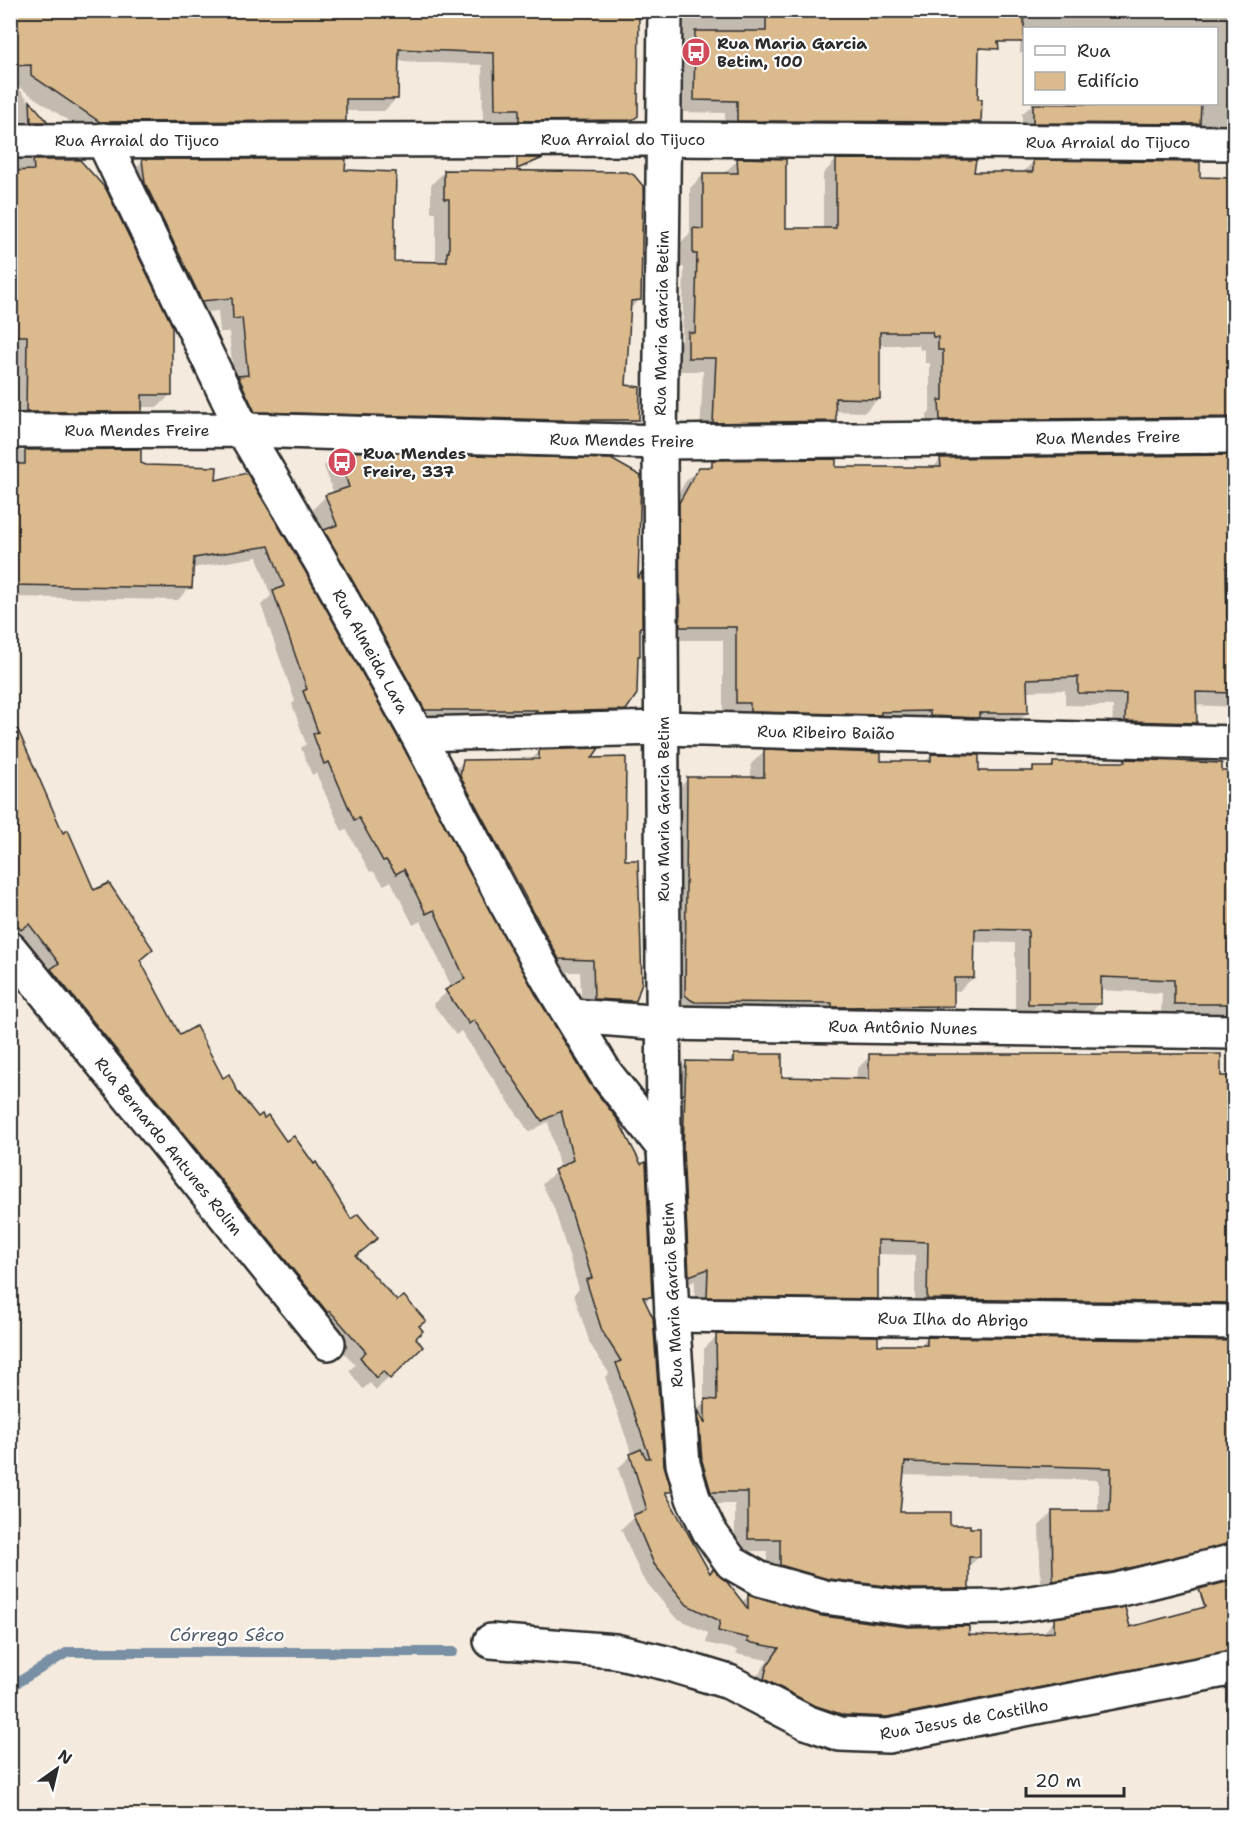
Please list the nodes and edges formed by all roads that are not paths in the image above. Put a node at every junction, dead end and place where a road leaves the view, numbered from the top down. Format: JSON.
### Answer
{"nodes":[{"id":1,"x":665,"y":10,"type":"edge"},
{"id":2,"x":663,"y":139,"type":"junction"},
{"id":3,"x":103,"y":140,"type":"junction"},
{"id":4,"x":10,"y":141,"type":"edge"},
{"id":5,"x":1234,"y":143,"type":"edge"},
{"id":6,"x":243,"y":430,"type":"junction"},
{"id":7,"x":10,"y":431,"type":"edge"},
{"id":8,"x":1234,"y":436,"type":"edge"},
{"id":9,"x":660,"y":442,"type":"junction"},
{"id":10,"x":662,"y":728,"type":"junction"},
{"id":11,"x":417,"y":734,"type":"junction"},
{"id":12,"x":1234,"y":743,"type":"edge"},
{"id":13,"x":10,"y":949,"type":"edge"},
{"id":14,"x":572,"y":1016,"type":"junction"},
{"id":15,"x":664,"y":1023,"type":"junction"},
{"id":16,"x":1234,"y":1032,"type":"edge"},
{"id":17,"x":664,"y":1148,"type":"junction"},
{"id":18,"x":672,"y":1315,"type":"junction"},
{"id":19,"x":1234,"y":1322,"type":"edge"},
{"id":20,"x":328,"y":1344,"type":"dead end"},
{"id":21,"x":1234,"y":1561,"type":"edge"},
{"id":22,"x":491,"y":1641,"type":"dead end"},
{"id":23,"x":1234,"y":1668,"type":"edge"}],
"edges":[{"from":1,"to":2,"type":"street","name":"Rua Maria Garcia Betim"},
{"from":2,"to":3,"type":"street","name":"Rua Arraial do Tijuco"},
{"from":2,"to":5,"type":"street","name":"Rua Arraial do Tijuco"},
{"from":2,"to":9,"type":"street","name":"Rua Maria Garcia Betim"},
{"from":3,"to":4,"type":"street","name":"Rua Arraial do Tijuco"},
{"from":3,"to":6,"type":"street","name":"Rua Almeida Lara"},
{"from":6,"to":7,"type":"street","name":"Rua Mendes Freire"},
{"from":6,"to":9,"type":"street","name":"Rua Mendes Freire"},
{"from":6,"to":11,"type":"street","name":"Rua Almeida Lara"},
{"from":8,"to":9,"type":"street","name":"Rua Mendes Freire"},
{"from":9,"to":10,"type":"street","name":"Rua Maria Garcia Betim"},
{"from":10,"to":11,"type":"street","name":"Rua Ribeiro Baião"},
{"from":10,"to":12,"type":"street","name":"Rua Ribeiro Baião"},
{"from":10,"to":15,"type":"street","name":"Rua Maria Garcia Betim"},
{"from":11,"to":14,"type":"street","name":"Rua Almeida Lara"},
{"from":13,"to":20,"type":"street","name":"Rua Bernardo Antunes Rolim"},
{"from":14,"to":15,"type":"street","name":"Rua Antônio Nunes"},
{"from":14,"to":17,"type":"street","name":"Rua Almeida Lara"},
{"from":15,"to":16,"type":"street","name":"Rua Antônio Nunes"},
{"from":15,"to":17,"type":"street","name":"Rua Maria Garcia Betim"},
{"from":17,"to":18,"type":"street","name":"Rua Maria Garcia Betim"},
{"from":18,"to":19,"type":"street","name":"Rua Ilha do Abrigo"},
{"from":18,"to":21,"type":"street","name":"Rua Maria Garcia Betim"},
{"from":22,"to":23,"type":"street","name":"Rua Jesus de Castilho"}]}
